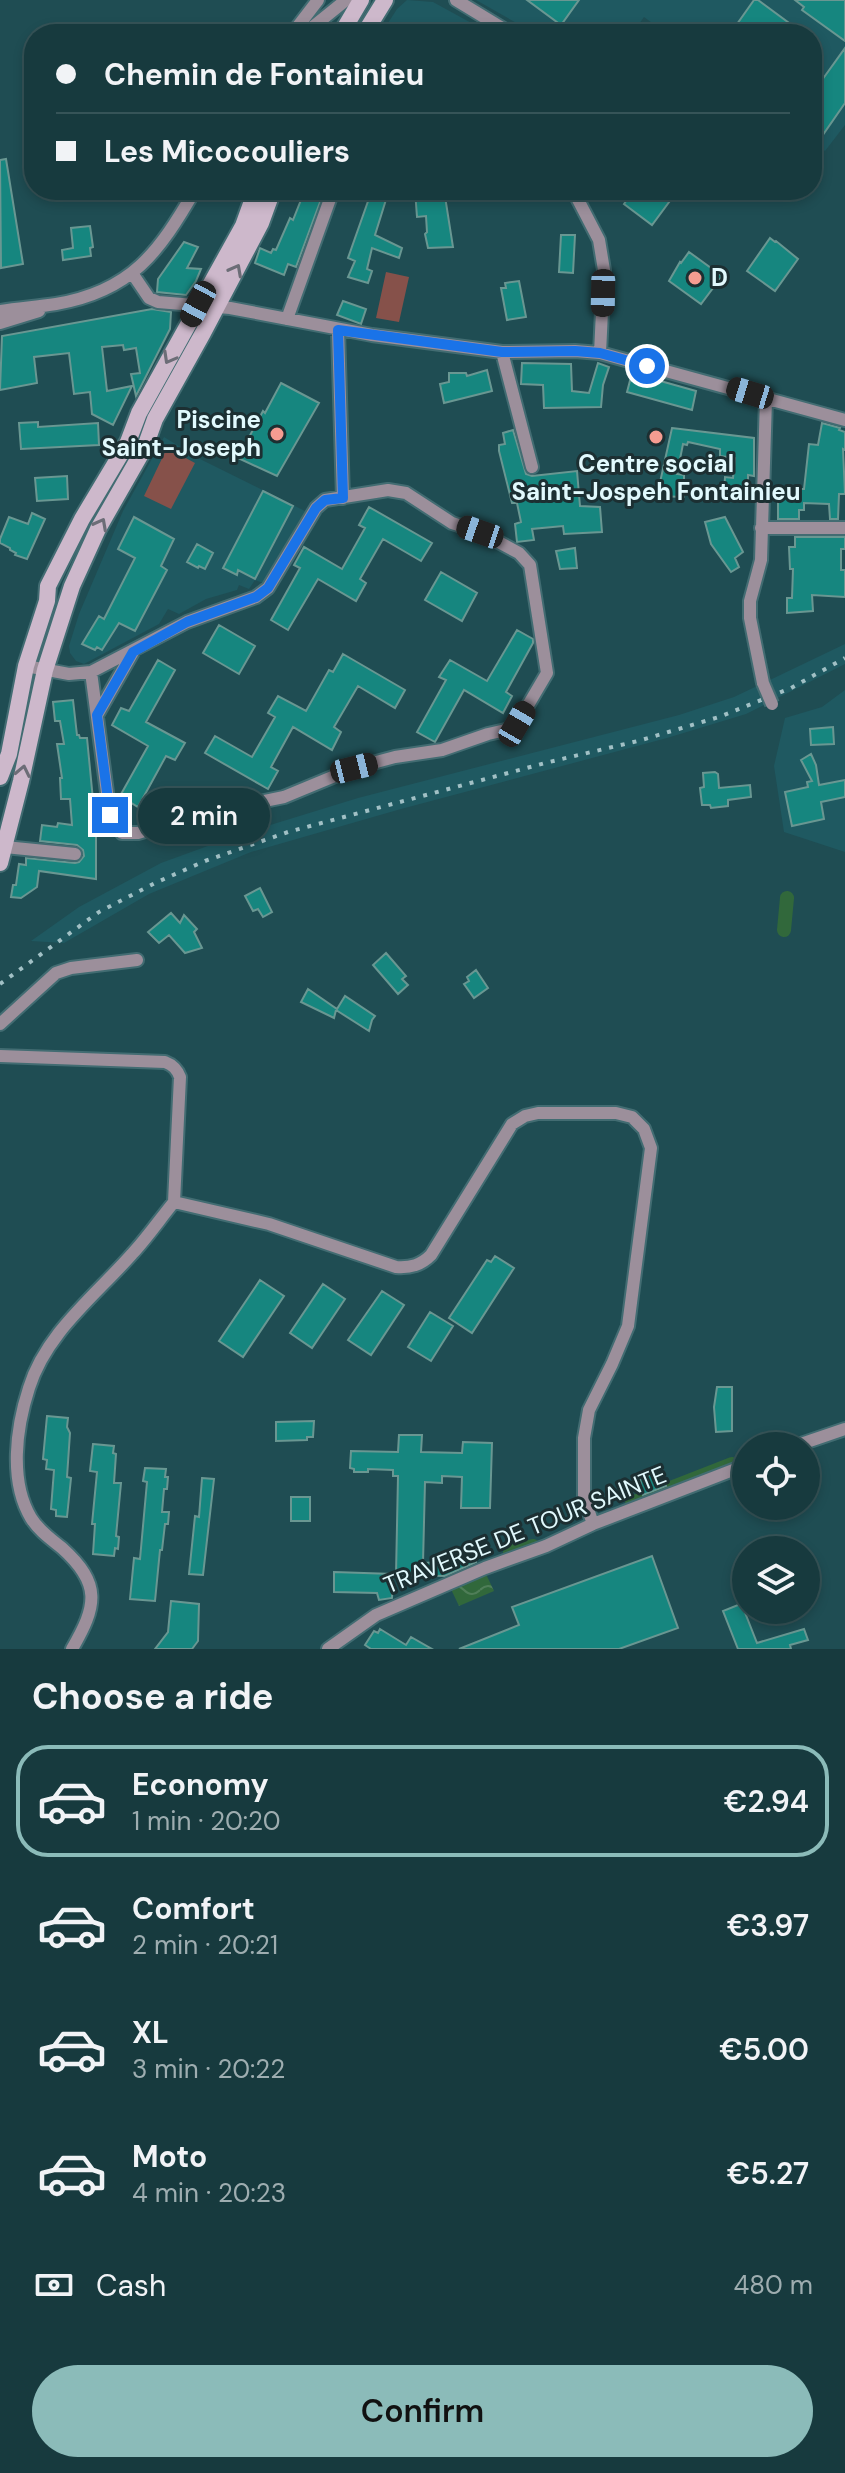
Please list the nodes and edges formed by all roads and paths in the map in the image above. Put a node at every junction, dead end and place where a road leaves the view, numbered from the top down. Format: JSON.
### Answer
{"nodes":[{"id":1,"x":318,"y":0,"type":"edge"},
{"id":2,"x":346,"y":0,"type":"edge"},
{"id":3,"x":361,"y":0,"type":"edge"},
{"id":4,"x":456,"y":0,"type":"edge"},
{"id":5,"x":386,"y":1,"type":"edge"},
{"id":6,"x":300,"y":24,"type":"edge"},
{"id":7,"x":316,"y":24,"type":"edge"},
{"id":8,"x":347,"y":24,"type":"edge"},
{"id":9,"x":371,"y":24,"type":"edge"},
{"id":10,"x":496,"y":24,"type":"edge"},
{"id":11,"x":189,"y":200,"type":"edge"},
{"id":12,"x":252,"y":200,"type":"edge"},
{"id":13,"x":269,"y":200,"type":"edge"},
{"id":14,"x":330,"y":200,"type":"edge"},
{"id":15,"x":578,"y":200,"type":"edge"},
{"id":16,"x":132,"y":273,"type":"junction"},
{"id":17,"x":53,"y":304,"type":"junction"},
{"id":18,"x":198,"y":304,"type":"junction"},
{"id":19,"x":217,"y":307,"type":"junction"},
{"id":20,"x":0,"y":311,"type":"edge"},
{"id":21,"x":287,"y":319,"type":"junction"},
{"id":22,"x":0,"y":323,"type":"edge"},
{"id":23,"x":338,"y":330,"type":"junction"},
{"id":24,"x":502,"y":352,"type":"junction"},
{"id":25,"x":600,"y":353,"type":"junction"},
{"id":26,"x":766,"y":399,"type":"junction"},
{"id":27,"x":845,"y":420,"type":"edge"},
{"id":28,"x":532,"y":467,"type":"dead end"},
{"id":29,"x":343,"y":498,"type":"junction"},
{"id":30,"x":761,"y":528,"type":"junction"},
{"id":31,"x":845,"y":528,"type":"edge"},
{"id":32,"x":133,"y":652,"type":"junction"},
{"id":33,"x":26,"y":666,"type":"junction"},
{"id":34,"x":45,"y":670,"type":"junction"},
{"id":35,"x":91,"y":672,"type":"junction"},
{"id":36,"x":772,"y":704,"type":"dead end"},
{"id":37,"x":97,"y":715,"type":"junction"},
{"id":38,"x":0,"y":777,"type":"edge"},
{"id":39,"x":75,"y":854,"type":"dead end"},
{"id":40,"x":3,"y":855,"type":"edge"},
{"id":41,"x":137,"y":960,"type":"dead end"},
{"id":42,"x":0,"y":1024,"type":"edge"},
{"id":43,"x":0,"y":1056,"type":"edge"},
{"id":44,"x":174,"y":1202,"type":"junction"},
{"id":45,"x":845,"y":1429,"type":"edge"},
{"id":46,"x":820,"y":1438,"type":"edge"},
{"id":47,"x":732,"y":1470,"type":"edge"},
{"id":48,"x":593,"y":1524,"type":"junction"},
{"id":49,"x":72,"y":1649,"type":"edge"},
{"id":50,"x":328,"y":1649,"type":"edge"}],
"edges":[{"from":1,"to":6,"type":"street"},
{"from":2,"to":7,"type":"street"},
{"from":3,"to":8,"type":"main road"},
{"from":4,"to":10,"type":"street"},
{"from":5,"to":9,"type":"main road"},
{"from":11,"to":16,"type":"street"},
{"from":12,"to":18,"type":"main road"},
{"from":19,"to":13,"type":"main road","one_way":true},
{"from":14,"to":21,"type":"street"},
{"from":15,"to":25,"type":"street"},
{"from":16,"to":17,"type":"street"},
{"from":16,"to":18,"type":"street"},
{"from":17,"to":20,"type":"street"},
{"from":17,"to":22,"type":"street"},
{"from":18,"to":19,"type":"street"},
{"from":18,"to":33,"type":"main road","one_way":true},
{"from":19,"to":21,"type":"street"},
{"from":34,"to":19,"type":"main road","one_way":true},
{"from":21,"to":23,"type":"street"},
{"from":23,"to":24,"type":"street"},
{"from":23,"to":29,"type":"street"},
{"from":24,"to":25,"type":"street"},
{"from":24,"to":28,"type":"street"},
{"from":25,"to":26,"type":"street"},
{"from":26,"to":27,"type":"street"},
{"from":26,"to":30,"type":"street"},
{"from":29,"to":32,"type":"street"},
{"from":29,"to":37,"type":"street"},
{"from":30,"to":31,"type":"street"},
{"from":30,"to":36,"type":"street","bridge":true},
{"from":32,"to":35,"type":"street"},
{"from":32,"to":37,"type":"street"},
{"from":33,"to":34,"type":"street"},
{"from":33,"to":38,"type":"main road"},
{"from":34,"to":35,"type":"street"},
{"from":40,"to":34,"type":"main road","one_way":true},
{"from":35,"to":37,"type":"street"},
{"from":39,"to":40,"type":"street"},
{"from":41,"to":42,"type":"street"},
{"from":43,"to":44,"type":"street"},
{"from":44,"to":48,"type":"street"},
{"from":44,"to":49,"type":"street"},
{"from":45,"to":46,"type":"street"},
{"from":47,"to":48,"type":"street","name":"TRAVERSE DE TOUR SAINTE"},
{"from":48,"to":50,"type":"street","name":"TRAVERSE DE TOUR SAINTE"}]}
